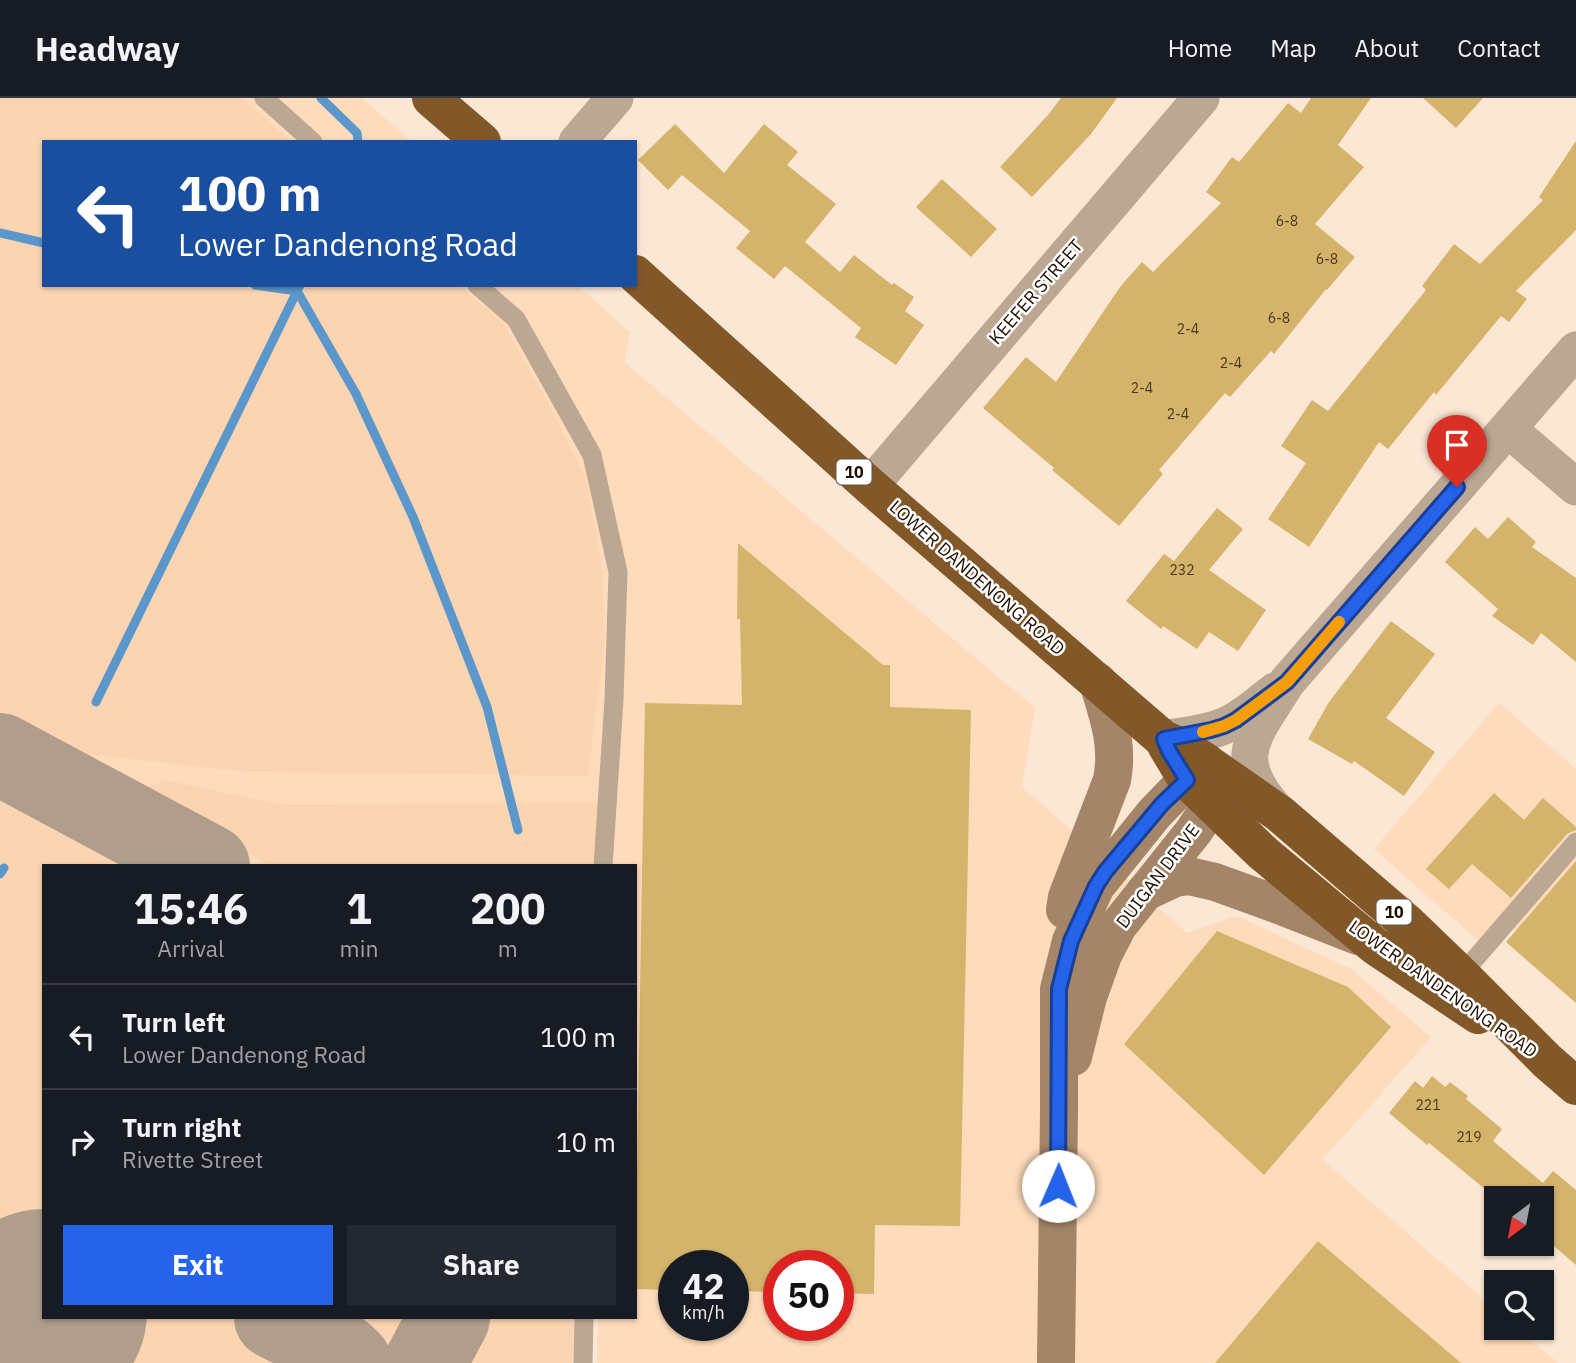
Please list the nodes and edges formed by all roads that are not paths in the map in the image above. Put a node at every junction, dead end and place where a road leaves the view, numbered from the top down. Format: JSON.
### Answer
{"nodes":[{"id":1,"x":264,"y":98,"type":"edge"},
{"id":2,"x":431,"y":98,"type":"edge"},
{"id":3,"x":615,"y":98,"type":"edge"},
{"id":4,"x":1202,"y":98,"type":"edge"},
{"id":5,"x":311,"y":140,"type":"edge"},
{"id":6,"x":480,"y":140,"type":"edge"},
{"id":7,"x":579,"y":140,"type":"edge"},
{"id":8,"x":637,"y":276,"type":"edge"},
{"id":9,"x":479,"y":287,"type":"edge"},
{"id":10,"x":1576,"y":349,"type":"edge"},
{"id":11,"x":1508,"y":429,"type":"junction"},
{"id":12,"x":870,"y":486,"type":"junction"},
{"id":13,"x":1576,"y":487,"type":"edge"},
{"id":14,"x":1098,"y":682,"type":"junction"},
{"id":15,"x":1287,"y":682,"type":"junction"},
{"id":16,"x":1164,"y":739,"type":"junction"},
{"id":17,"x":1208,"y":781,"type":"junction"},
{"id":18,"x":1280,"y":814,"type":"junction"},
{"id":19,"x":1576,"y":842,"type":"edge"},
{"id":20,"x":603,"y":864,"type":"edge"},
{"id":21,"x":1145,"y":891,"type":"junction"},
{"id":22,"x":1367,"y":940,"type":"junction"},
{"id":23,"x":1461,"y":975,"type":"junction"},
{"id":24,"x":1059,"y":989,"type":"junction"},
{"id":25,"x":1547,"y":1061,"type":"junction"},
{"id":26,"x":1576,"y":1086,"type":"edge"},
{"id":27,"x":1059,"y":1110,"type":"junction"},
{"id":28,"x":584,"y":1319,"type":"edge"},
{"id":29,"x":583,"y":1363,"type":"edge"},
{"id":30,"x":1056,"y":1363,"type":"edge"}],
"edges":[{"from":1,"to":5,"type":"lane"},
{"from":2,"to":6,"type":"highway"},
{"from":3,"to":7,"type":"street"},
{"from":4,"to":12,"type":"street","name":"KEEFER STREET"},
{"from":8,"to":12,"type":"highway","name":"LOWER DANDENONG ROAD","number":"10"},
{"from":9,"to":20,"type":"lane"},
{"from":10,"to":11,"type":"street"},
{"from":11,"to":13,"type":"street"},
{"from":11,"to":15,"type":"street"},
{"from":12,"to":14,"type":"highway","name":"LOWER DANDENONG ROAD","number":"10"},
{"from":14,"to":16,"type":"highway","name":"LOWER DANDENONG ROAD","number":"10"},
{"from":14,"to":24,"type":"main road"},
{"from":15,"to":16,"type":"street"},
{"from":15,"to":18,"type":"street"},
{"from":16,"to":17,"type":"highway","name":"LOWER DANDENONG ROAD","number":"10"},
{"from":17,"to":18,"type":"highway","name":"LOWER DANDENONG ROAD","number":"10"},
{"from":17,"to":21,"type":"main road","name":"DUIGAN DRIVE"},
{"from":17,"to":22,"type":"highway","name":"LOWER DANDENONG ROAD","number":"10"},
{"from":17,"to":24,"type":"main road","name":"DUIGAN DRIVE"},
{"from":18,"to":23,"type":"highway","name":"LOWER DANDENONG ROAD","number":"10"},
{"from":19,"to":23,"type":"lane"},
{"from":21,"to":22,"type":"main road"},
{"from":21,"to":27,"type":"main road","name":"DUIGAN DRIVE"},
{"from":22,"to":25,"type":"highway","name":"LOWER DANDENONG ROAD","number":"10"},
{"from":23,"to":25,"type":"highway","name":"LOWER DANDENONG ROAD","number":"10"},
{"from":24,"to":27,"type":"main road","name":"DUIGAN DRIVE"},
{"from":25,"to":26,"type":"highway","name":"LOWER DANDENONG ROAD","number":"10"},
{"from":27,"to":30,"type":"main road","name":"DUIGAN DRIVE"},
{"from":28,"to":29,"type":"lane"}]}
